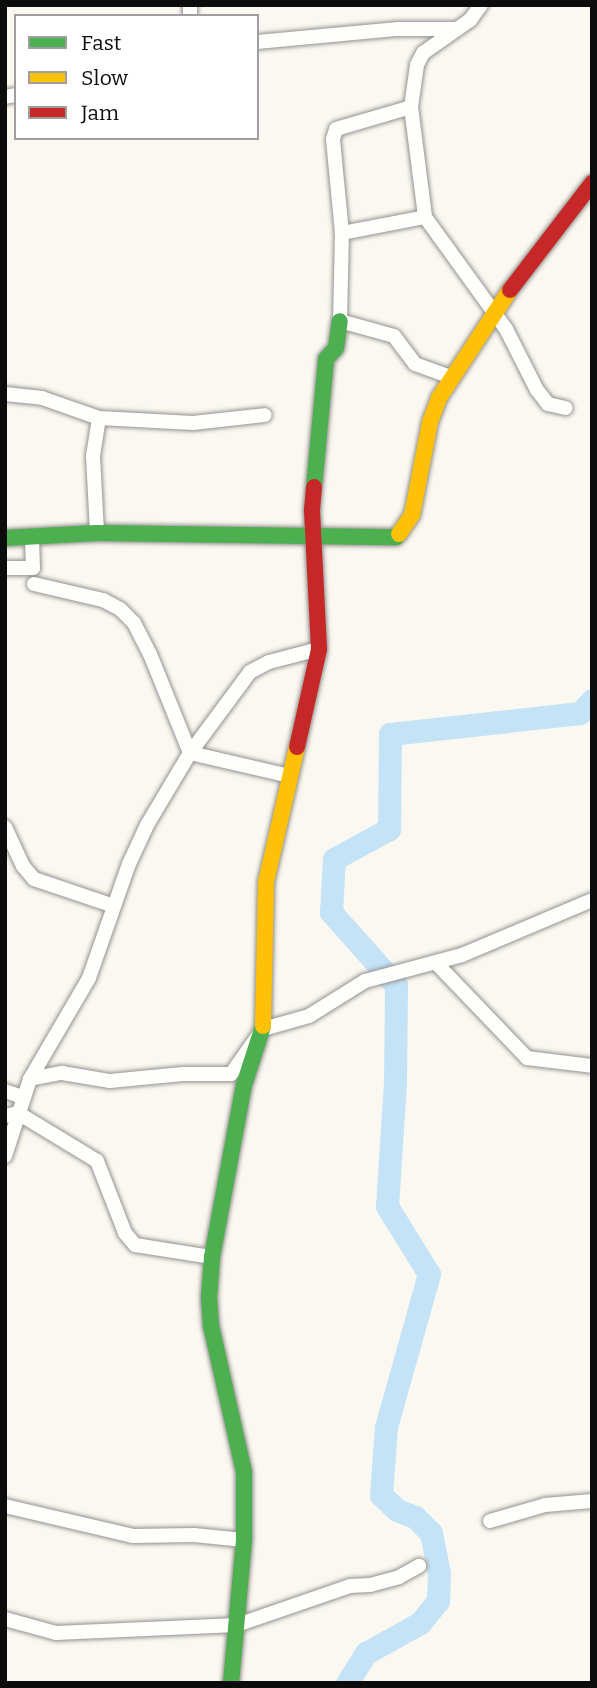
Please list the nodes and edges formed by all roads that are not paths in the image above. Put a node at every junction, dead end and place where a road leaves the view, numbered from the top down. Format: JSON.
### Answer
{"nodes":[{"id":1,"x":481,"y":5,"type":"edge"},
{"id":2,"x":457,"y":29,"type":"junction"},
{"id":3,"x":259,"y":42,"type":"edge"},
{"id":4,"x":411,"y":107,"type":"junction"},
{"id":5,"x":592,"y":183,"type":"edge"},
{"id":6,"x":425,"y":217,"type":"junction"},
{"id":7,"x":342,"y":233,"type":"junction"},
{"id":8,"x":494,"y":311,"type":"junction"},
{"id":9,"x":340,"y":321,"type":"junction"},
{"id":10,"x":451,"y":377,"type":"junction"},
{"id":11,"x":5,"y":394,"type":"edge"},
{"id":12,"x":566,"y":408,"type":"dead end"},
{"id":13,"x":265,"y":415,"type":"dead end"},
{"id":14,"x":99,"y":418,"type":"junction"},
{"id":15,"x":97,"y":533,"type":"junction"},
{"id":16,"x":313,"y":534,"type":"junction"},
{"id":17,"x":5,"y":538,"type":"edge"},
{"id":18,"x":32,"y":538,"type":"junction"},
{"id":19,"x":5,"y":568,"type":"edge"},
{"id":20,"x":34,"y":584,"type":"dead end"},
{"id":21,"x":319,"y":649,"type":"junction"},
{"id":22,"x":190,"y":753,"type":"junction"},
{"id":23,"x":290,"y":776,"type":"junction"},
{"id":24,"x":5,"y":827,"type":"edge"},
{"id":25,"x":592,"y":900,"type":"edge"},
{"id":26,"x":114,"y":906,"type":"junction"},
{"id":27,"x":436,"y":963,"type":"junction"},
{"id":28,"x":263,"y":1029,"type":"junction"},
{"id":29,"x":592,"y":1066,"type":"edge"},
{"id":30,"x":30,"y":1079,"type":"junction"},
{"id":31,"x":5,"y":1091,"type":"edge"},
{"id":32,"x":22,"y":1097,"type":"junction"},
{"id":33,"x":12,"y":1114,"type":"edge"},
{"id":34,"x":5,"y":1156,"type":"edge"},
{"id":35,"x":212,"y":1257,"type":"junction"},
{"id":36,"x":592,"y":1501,"type":"edge"},
{"id":37,"x":5,"y":1506,"type":"edge"},
{"id":38,"x":490,"y":1521,"type":"dead end"},
{"id":39,"x":244,"y":1540,"type":"junction"},
{"id":40,"x":419,"y":1566,"type":"dead end"},
{"id":41,"x":5,"y":1619,"type":"edge"},
{"id":42,"x":237,"y":1625,"type":"junction"},
{"id":43,"x":231,"y":1683,"type":"edge"}],
"edges":[{"from":1,"to":2,"type":"street"},
{"from":2,"to":3,"type":"street"},
{"from":2,"to":4,"type":"street"},
{"from":4,"to":6,"type":"street"},
{"from":4,"to":7,"type":"street"},
{"from":5,"to":8,"type":"street"},
{"from":6,"to":7,"type":"street"},
{"from":6,"to":8,"type":"street"},
{"from":7,"to":9,"type":"street"},
{"from":8,"to":10,"type":"street"},
{"from":8,"to":12,"type":"street"},
{"from":9,"to":10,"type":"street"},
{"from":9,"to":16,"type":"street"},
{"from":10,"to":16,"type":"street"},
{"from":11,"to":14,"type":"street"},
{"from":13,"to":14,"type":"street"},
{"from":14,"to":15,"type":"street"},
{"from":15,"to":16,"type":"street"},
{"from":15,"to":18,"type":"street"},
{"from":16,"to":21,"type":"street"},
{"from":17,"to":18,"type":"street"},
{"from":18,"to":19,"type":"street"},
{"from":20,"to":22,"type":"street"},
{"from":21,"to":22,"type":"street"},
{"from":21,"to":23,"type":"street"},
{"from":22,"to":23,"type":"street"},
{"from":22,"to":26,"type":"street"},
{"from":23,"to":28,"type":"street"},
{"from":24,"to":26,"type":"street"},
{"from":25,"to":27,"type":"street"},
{"from":26,"to":30,"type":"street"},
{"from":27,"to":28,"type":"street"},
{"from":27,"to":29,"type":"street"},
{"from":28,"to":30,"type":"street"},
{"from":28,"to":35,"type":"street"},
{"from":30,"to":32,"type":"street"},
{"from":31,"to":32,"type":"street"},
{"from":32,"to":33,"type":"street"},
{"from":33,"to":34,"type":"street"},
{"from":33,"to":35,"type":"street"},
{"from":35,"to":39,"type":"street"},
{"from":36,"to":38,"type":"street"},
{"from":37,"to":39,"type":"street"},
{"from":39,"to":42,"type":"street"},
{"from":40,"to":42,"type":"street"},
{"from":41,"to":42,"type":"street"},
{"from":42,"to":43,"type":"street"}]}
